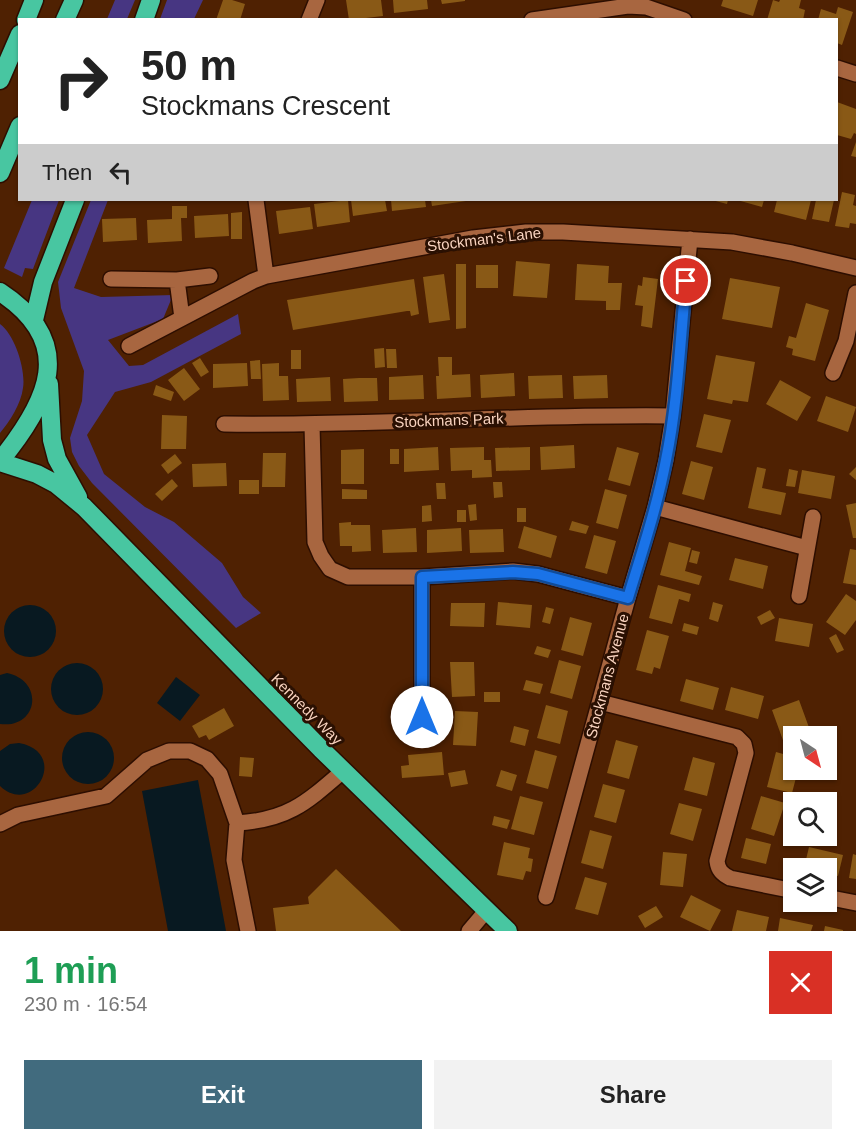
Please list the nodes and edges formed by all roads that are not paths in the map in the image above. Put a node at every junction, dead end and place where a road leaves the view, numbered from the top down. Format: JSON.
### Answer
{"nodes":[{"id":1,"x":34,"y":0,"type":"edge"},
{"id":2,"x":74,"y":0,"type":"edge"},
{"id":3,"x":151,"y":0,"type":"edge"},
{"id":4,"x":317,"y":0,"type":"edge"},
{"id":5,"x":613,"y":3,"type":"edge"},
{"id":6,"x":27,"y":18,"type":"edge"},
{"id":7,"x":66,"y":18,"type":"edge"},
{"id":8,"x":145,"y":18,"type":"edge"},
{"id":9,"x":310,"y":18,"type":"edge"},
{"id":10,"x":542,"y":18,"type":"edge"},
{"id":11,"x":678,"y":18,"type":"edge"},
{"id":12,"x":18,"y":39,"type":"edge"},
{"id":13,"x":838,"y":68,"type":"edge"},
{"id":14,"x":856,"y":74,"type":"edge"},
{"id":15,"x":0,"y":80,"type":"edge"},
{"id":16,"x":18,"y":131,"type":"edge"},
{"id":17,"x":0,"y":173,"type":"edge"},
{"id":18,"x":75,"y":201,"type":"edge"},
{"id":19,"x":256,"y":201,"type":"edge"},
{"id":20,"x":690,"y":239,"type":"junction"},
{"id":21,"x":856,"y":268,"type":"edge"},
{"id":22,"x":210,"y":276,"type":"dead end"},
{"id":23,"x":266,"y":276,"type":"junction"},
{"id":24,"x":111,"y":279,"type":"dead end"},
{"id":25,"x":177,"y":280,"type":"junction"},
{"id":26,"x":0,"y":292,"type":"edge"},
{"id":27,"x":856,"y":293,"type":"edge"},
{"id":28,"x":182,"y":318,"type":"junction"},
{"id":29,"x":34,"y":320,"type":"junction"},
{"id":30,"x":129,"y":346,"type":"dead end"},
{"id":31,"x":48,"y":364,"type":"junction"},
{"id":32,"x":833,"y":373,"type":"dead end"},
{"id":33,"x":673,"y":416,"type":"junction"},
{"id":34,"x":224,"y":424,"type":"dead end"},
{"id":35,"x":312,"y":425,"type":"junction"},
{"id":36,"x":0,"y":461,"type":"edge"},
{"id":37,"x":84,"y":507,"type":"junction"},
{"id":38,"x":655,"y":507,"type":"junction"},
{"id":39,"x":813,"y":517,"type":"dead end"},
{"id":40,"x":807,"y":548,"type":"junction"},
{"id":41,"x":422,"y":577,"type":"junction"},
{"id":42,"x":799,"y":596,"type":"dead end"},
{"id":43,"x":628,"y":598,"type":"junction"},
{"id":44,"x":600,"y":702,"type":"junction"},
{"id":45,"x":422,"y":717,"type":"dead end"},
{"id":46,"x":343,"y":771,"type":"junction"},
{"id":47,"x":237,"y":823,"type":"junction"},
{"id":48,"x":0,"y":824,"type":"edge"},
{"id":49,"x":783,"y":889,"type":"edge"},
{"id":50,"x":546,"y":897,"type":"dead end"},
{"id":51,"x":837,"y":899,"type":"edge"},
{"id":52,"x":856,"y":903,"type":"edge"},
{"id":53,"x":486,"y":911,"type":"junction"},
{"id":54,"x":248,"y":931,"type":"edge"},
{"id":55,"x":469,"y":931,"type":"edge"},
{"id":56,"x":508,"y":931,"type":"edge"}],
"edges":[{"from":1,"to":6,"type":"highway"},
{"from":2,"to":7,"type":"highway"},
{"from":3,"to":8,"type":"highway"},
{"from":4,"to":9,"type":"street"},
{"from":5,"to":10,"type":"street"},
{"from":5,"to":11,"type":"street"},
{"from":12,"to":15,"type":"highway"},
{"from":13,"to":14,"type":"street"},
{"from":16,"to":17,"type":"highway"},
{"from":18,"to":29,"type":"highway"},
{"from":19,"to":23,"type":"street"},
{"from":20,"to":21,"type":"street","name":"Stockman's Lane"},
{"from":20,"to":23,"type":"street","name":"Stockman's Lane"},
{"from":20,"to":33,"type":"street","name":"Stockmans Avenue"},
{"from":22,"to":25,"type":"street"},
{"from":23,"to":28,"type":"street","name":"Stockman's Lane"},
{"from":24,"to":25,"type":"street"},
{"from":25,"to":28,"type":"street"},
{"from":26,"to":29,"type":"highway"},
{"from":27,"to":32,"type":"street"},
{"from":28,"to":30,"type":"street","name":"Stockman's Lane"},
{"from":29,"to":31,"type":"highway"},
{"from":31,"to":36,"type":"highway"},
{"from":31,"to":37,"type":"highway","name":"Kennedy Way"},
{"from":33,"to":35,"type":"street","name":"Stockmans Park"},
{"from":33,"to":38,"type":"street","name":"Stockmans Avenue"},
{"from":34,"to":35,"type":"street","name":"Stockmans Park"},
{"from":35,"to":41,"type":"street"},
{"from":36,"to":37,"type":"highway","name":"Kennedy Way"},
{"from":37,"to":46,"type":"highway","name":"Kennedy Way"},
{"from":38,"to":40,"type":"street"},
{"from":38,"to":43,"type":"street","name":"Stockmans Avenue"},
{"from":39,"to":40,"type":"street"},
{"from":40,"to":42,"type":"street"},
{"from":41,"to":43,"type":"street"},
{"from":41,"to":45,"type":"street"},
{"from":43,"to":44,"type":"street","name":"Stockmans Avenue"},
{"from":44,"to":49,"type":"street"},
{"from":44,"to":50,"type":"street","name":"Stockmans Avenue"},
{"from":46,"to":47,"type":"street"},
{"from":46,"to":53,"type":"highway","name":"Kennedy Way"},
{"from":47,"to":48,"type":"street"},
{"from":47,"to":54,"type":"street"},
{"from":51,"to":52,"type":"street"},
{"from":53,"to":55,"type":"street"},
{"from":53,"to":56,"type":"highway","name":"Kennedy Way"}]}
